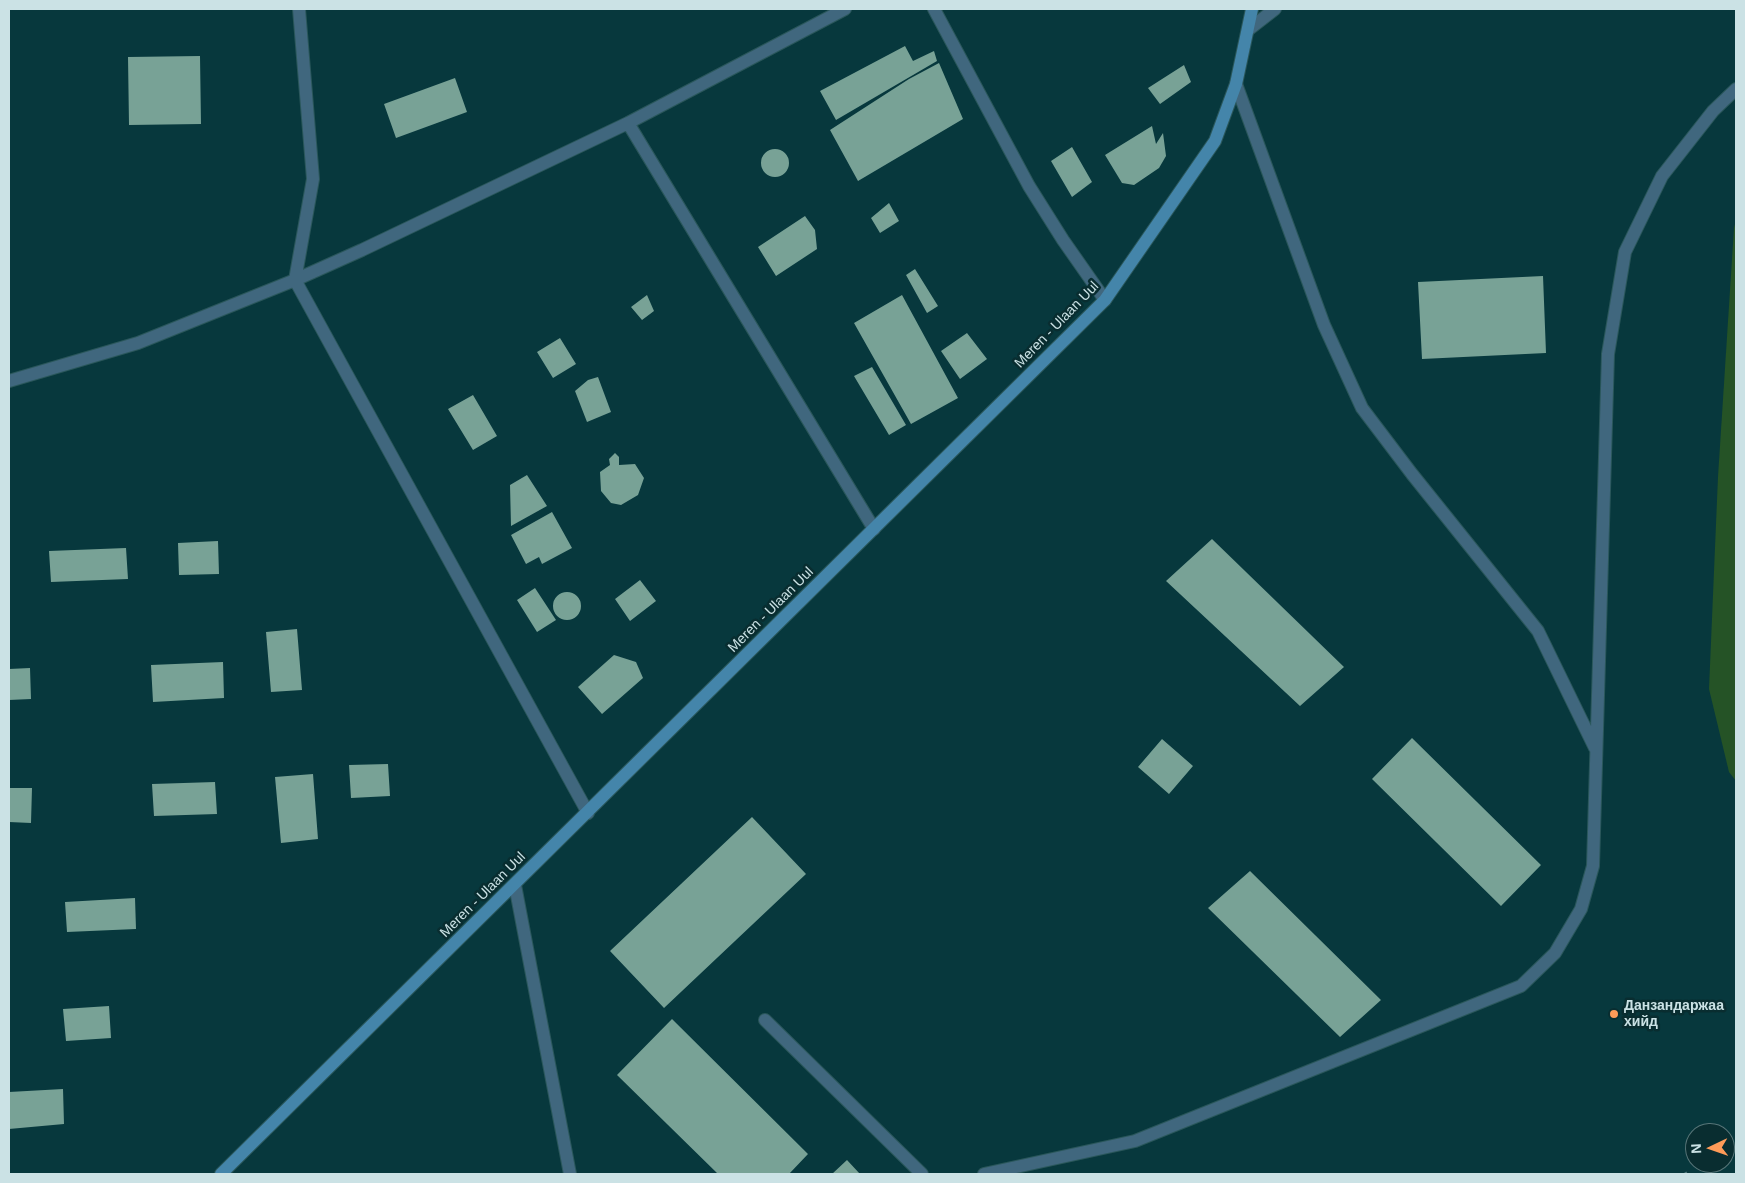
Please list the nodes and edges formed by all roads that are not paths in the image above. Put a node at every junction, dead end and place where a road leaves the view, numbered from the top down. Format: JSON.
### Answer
{"nodes":[{"id":1,"x":299,"y":9,"type":"edge"},
{"id":2,"x":845,"y":9,"type":"edge"},
{"id":3,"x":934,"y":9,"type":"edge"},
{"id":4,"x":1252,"y":9,"type":"edge"},
{"id":5,"x":1275,"y":9,"type":"edge"},
{"id":6,"x":1248,"y":30,"type":"junction"},
{"id":7,"x":1236,"y":84,"type":"junction"},
{"id":8,"x":1736,"y":89,"type":"edge"},
{"id":9,"x":628,"y":124,"type":"junction"},
{"id":10,"x":295,"y":280,"type":"junction"},
{"id":11,"x":1105,"y":300,"type":"junction"},
{"id":12,"x":9,"y":381,"type":"edge"},
{"id":13,"x":874,"y":529,"type":"junction"},
{"id":14,"x":1597,"y":750,"type":"junction"},
{"id":15,"x":588,"y":813,"type":"junction"},
{"id":16,"x":515,"y":885,"type":"junction"},
{"id":17,"x":766,"y":1020,"type":"dead end"},
{"id":18,"x":221,"y":1174,"type":"edge"},
{"id":19,"x":570,"y":1174,"type":"edge"},
{"id":20,"x":922,"y":1174,"type":"edge"},
{"id":21,"x":984,"y":1174,"type":"edge"}],
"edges":[{"from":1,"to":10,"type":"street"},
{"from":2,"to":9,"type":"street"},
{"from":3,"to":11,"type":"street"},
{"from":4,"to":6,"type":"street","name":"Meren - Ulaan Uul"},
{"from":5,"to":6,"type":"street"},
{"from":6,"to":7,"type":"street","name":"Meren - Ulaan Uul"},
{"from":7,"to":11,"type":"street","name":"Meren - Ulaan Uul"},
{"from":7,"to":14,"type":"street"},
{"from":8,"to":14,"type":"street"},
{"from":9,"to":10,"type":"street"},
{"from":9,"to":13,"type":"street"},
{"from":10,"to":12,"type":"street"},
{"from":10,"to":15,"type":"street"},
{"from":11,"to":13,"type":"street","name":"Meren - Ulaan Uul"},
{"from":13,"to":15,"type":"street","name":"Meren - Ulaan Uul"},
{"from":14,"to":21,"type":"street"},
{"from":15,"to":16,"type":"street","name":"Meren - Ulaan Uul"},
{"from":16,"to":18,"type":"street","name":"Meren - Ulaan Uul"},
{"from":16,"to":19,"type":"street"},
{"from":17,"to":20,"type":"street"}]}
